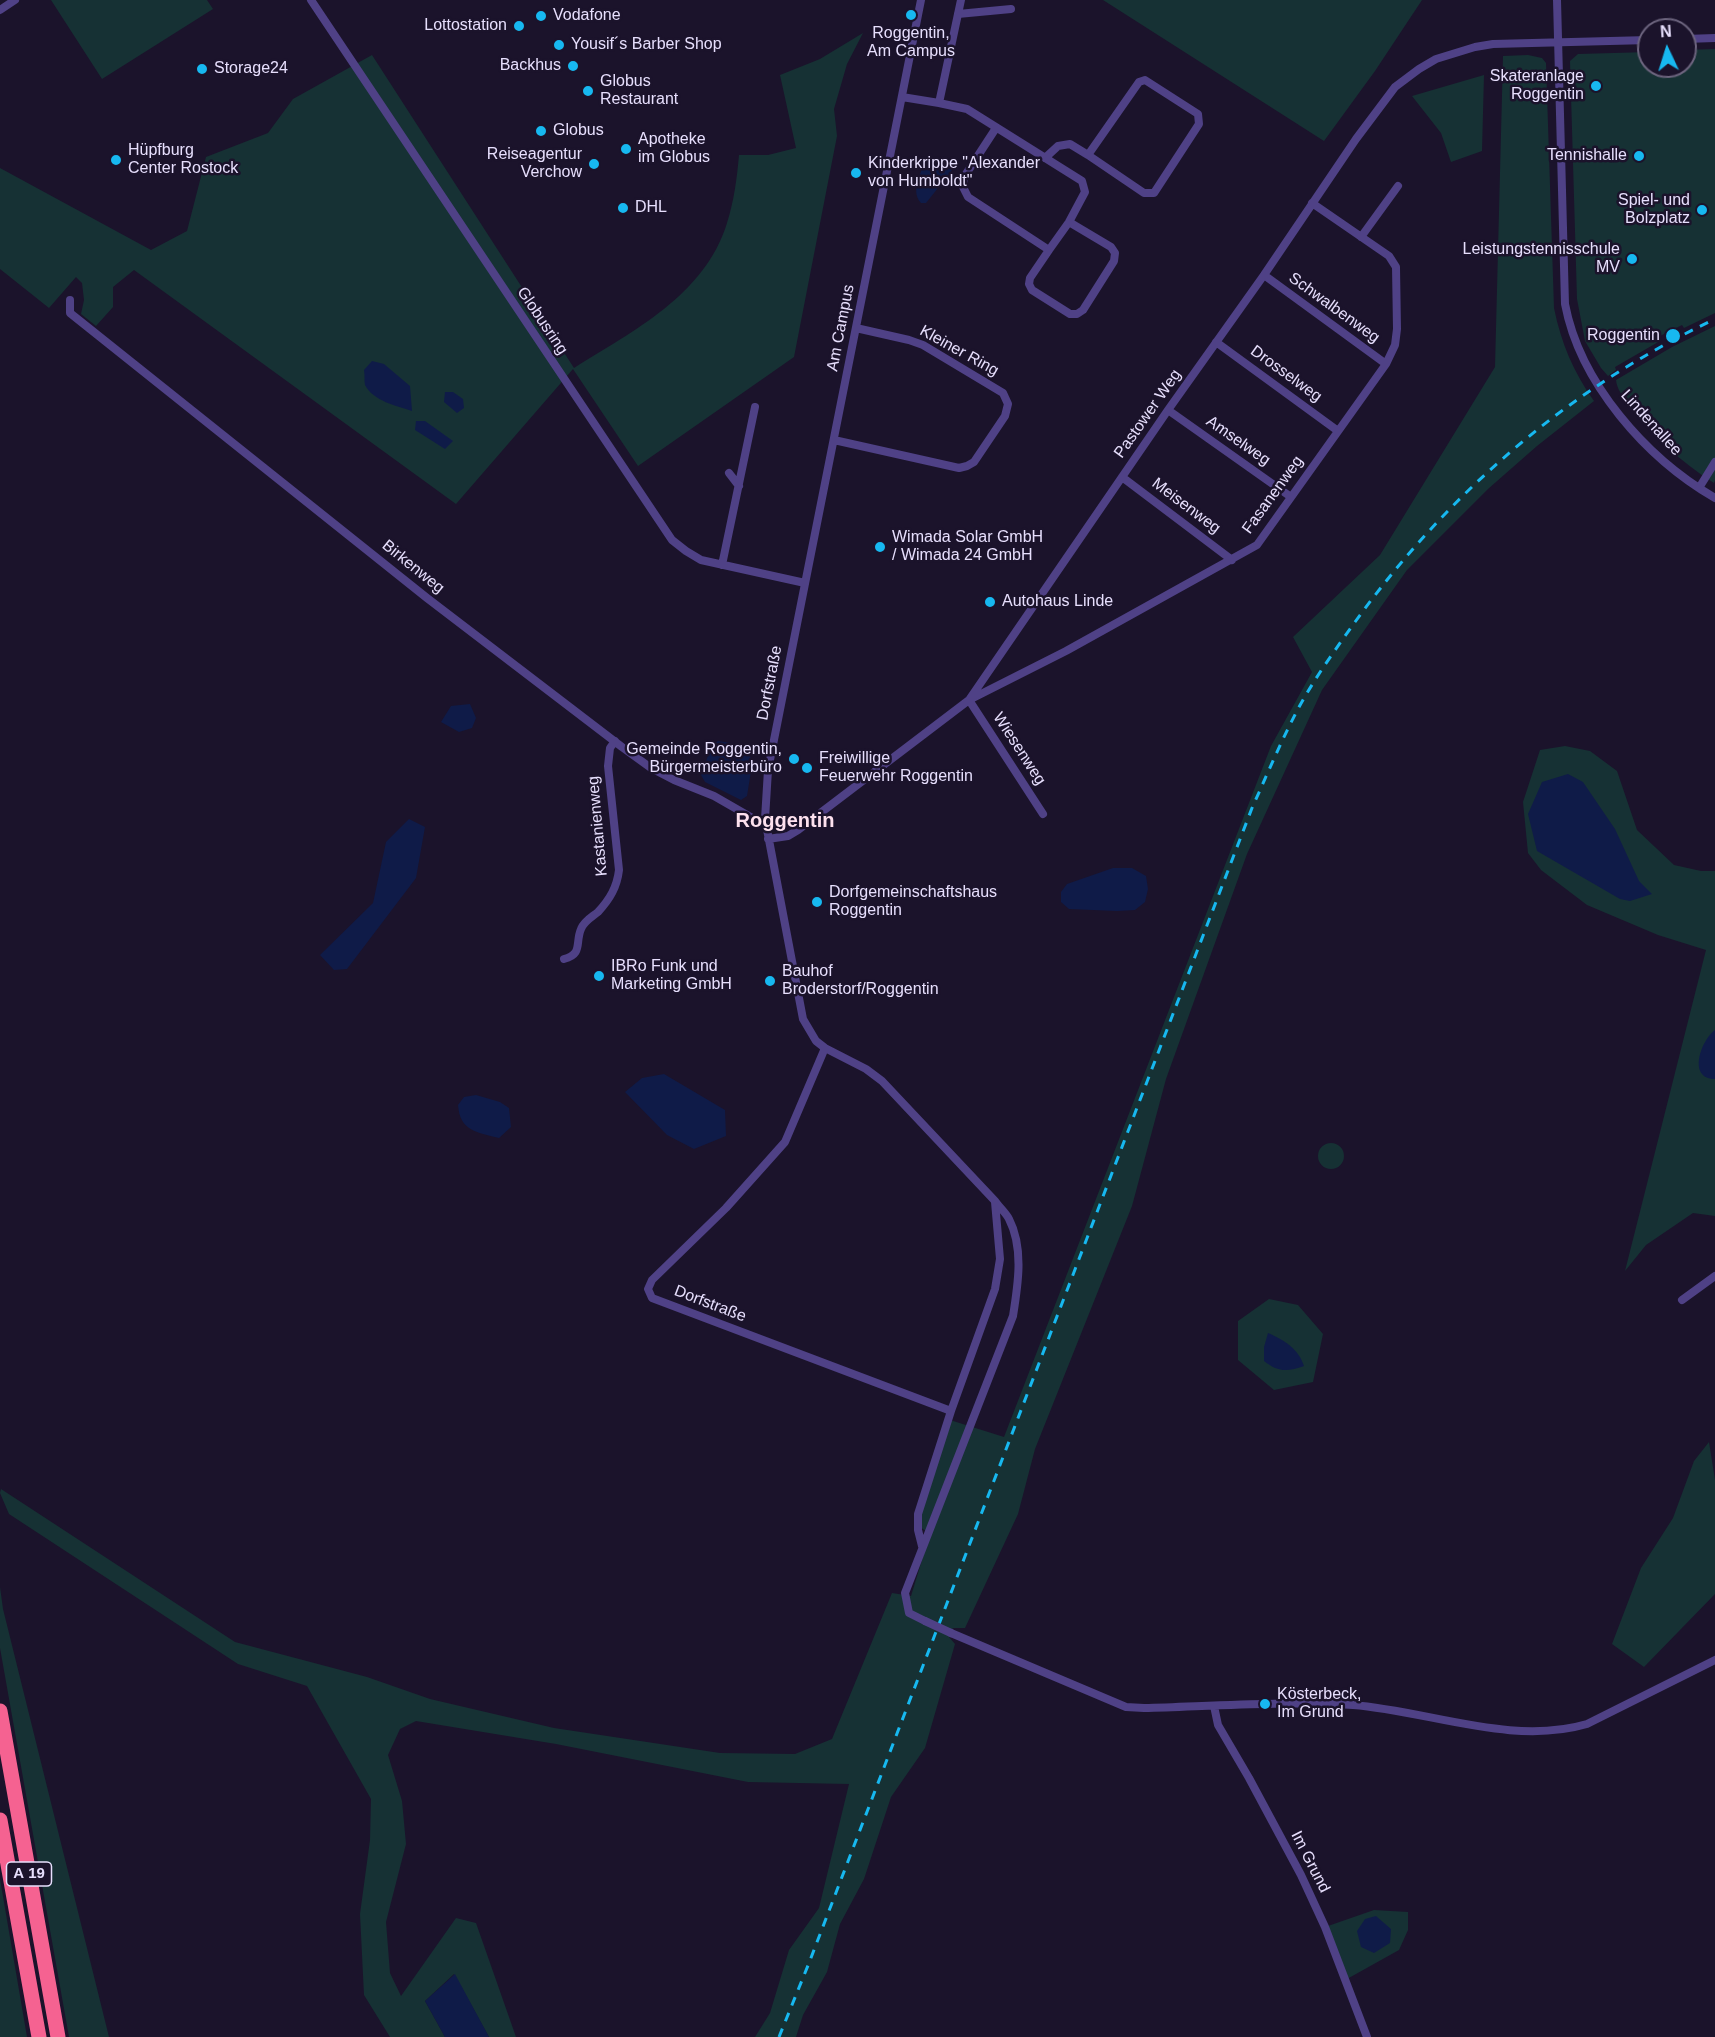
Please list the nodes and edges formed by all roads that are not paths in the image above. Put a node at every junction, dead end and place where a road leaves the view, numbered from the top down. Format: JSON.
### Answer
{"nodes":[{"id":1,"x":15,"y":0,"type":"edge"},
{"id":2,"x":311,"y":0,"type":"edge"},
{"id":3,"x":921,"y":0,"type":"edge"},
{"id":4,"x":961,"y":0,"type":"edge"},
{"id":5,"x":1557,"y":0,"type":"edge"},
{"id":6,"x":1011,"y":9,"type":"dead end"},
{"id":7,"x":0,"y":10,"type":"edge"},
{"id":8,"x":958,"y":14,"type":"junction"},
{"id":9,"x":1715,"y":38,"type":"edge"},
{"id":10,"x":1697,"y":39,"type":"edge"},
{"id":11,"x":1637,"y":40,"type":"edge"},
{"id":12,"x":1558,"y":43,"type":"junction"},
{"id":13,"x":902,"y":97,"type":"junction"},
{"id":14,"x":939,"y":103,"type":"junction"},
{"id":15,"x":996,"y":128,"type":"junction"},
{"id":16,"x":1088,"y":155,"type":"junction"},
{"id":17,"x":1045,"y":158,"type":"junction"},
{"id":18,"x":1398,"y":186,"type":"dead end"},
{"id":19,"x":1312,"y":204,"type":"junction"},
{"id":20,"x":1069,"y":222,"type":"junction"},
{"id":21,"x":1361,"y":237,"type":"junction"},
{"id":22,"x":1049,"y":250,"type":"junction"},
{"id":23,"x":1264,"y":275,"type":"junction"},
{"id":24,"x":69,"y":300,"type":"dead end"},
{"id":25,"x":856,"y":328,"type":"junction"},
{"id":26,"x":1216,"y":342,"type":"junction"},
{"id":27,"x":1386,"y":364,"type":"junction"},
{"id":28,"x":755,"y":407,"type":"dead end"},
{"id":29,"x":1168,"y":410,"type":"junction"},
{"id":30,"x":1338,"y":431,"type":"junction"},
{"id":31,"x":834,"y":440,"type":"junction"},
{"id":32,"x":1715,"y":462,"type":"edge"},
{"id":33,"x":729,"y":473,"type":"dead end"},
{"id":34,"x":1122,"y":477,"type":"junction"},
{"id":35,"x":739,"y":486,"type":"junction"},
{"id":36,"x":1699,"y":488,"type":"junction"},
{"id":37,"x":1291,"y":497,"type":"junction"},
{"id":38,"x":1715,"y":498,"type":"edge"},
{"id":39,"x":1232,"y":560,"type":"junction"},
{"id":40,"x":808,"y":564,"type":"joint"},
{"id":41,"x":722,"y":565,"type":"junction"},
{"id":42,"x":805,"y":583,"type":"junction"},
{"id":43,"x":969,"y":700,"type":"junction"},
{"id":44,"x":615,"y":741,"type":"junction"},
{"id":45,"x":1043,"y":814,"type":"dead end"},
{"id":46,"x":765,"y":819,"type":"junction"},
{"id":47,"x":768,"y":839,"type":"junction"},
{"id":48,"x":564,"y":959,"type":"dead end"},
{"id":49,"x":825,"y":1048,"type":"junction"},
{"id":50,"x":995,"y":1201,"type":"junction"},
{"id":51,"x":1715,"y":1276,"type":"edge"},
{"id":52,"x":1682,"y":1300,"type":"dead end"},
{"id":53,"x":951,"y":1412,"type":"junction"},
{"id":54,"x":922,"y":1546,"type":"junction"},
{"id":55,"x":1715,"y":1660,"type":"edge"},
{"id":56,"x":1214,"y":1706,"type":"junction"},
{"id":57,"x":0,"y":1711,"type":"edge"},
{"id":58,"x":0,"y":1820,"type":"edge"},
{"id":59,"x":39,"y":2037,"type":"edge"},
{"id":60,"x":58,"y":2037,"type":"edge"},
{"id":61,"x":1367,"y":2037,"type":"edge"}],
"edges":[{"from":1,"to":7,"type":"street"},
{"from":2,"to":41,"type":"street","name":"Globusring"},
{"from":3,"to":13,"type":"street","name":"Am Campus"},
{"from":4,"to":8,"type":"street"},
{"from":5,"to":12,"type":"street","name":"Lindenallee"},
{"from":6,"to":8,"type":"street"},
{"from":8,"to":14,"type":"street"},
{"from":9,"to":10,"type":"street"},
{"from":11,"to":12,"type":"street","name":"Pastower Weg"},
{"from":12,"to":19,"type":"street","name":"Pastower Weg"},
{"from":12,"to":36,"type":"street","name":"Lindenallee"},
{"from":13,"to":14,"type":"street"},
{"from":13,"to":25,"type":"street","name":"Am Campus"},
{"from":14,"to":15,"type":"street"},
{"from":15,"to":17,"type":"street"},
{"from":15,"to":22,"type":"street"},
{"from":16,"to":16,"type":"street"},
{"from":16,"to":17,"type":"street"},
{"from":17,"to":20,"type":"street"},
{"from":18,"to":21,"type":"street"},
{"from":19,"to":21,"type":"street","name":"Fasanenweg"},
{"from":19,"to":23,"type":"street","name":"Pastower Weg"},
{"from":20,"to":22,"type":"street"},
{"from":20,"to":22,"type":"street"},
{"from":21,"to":27,"type":"street","name":"Fasanenweg"},
{"from":23,"to":26,"type":"street","name":"Pastower Weg"},
{"from":23,"to":27,"type":"street","name":"Schwalbenweg"},
{"from":24,"to":44,"type":"street","name":"Birkenweg"},
{"from":25,"to":31,"type":"street","name":"Am Campus"},
{"from":25,"to":31,"type":"street","name":"Kleiner Ring"},
{"from":26,"to":29,"type":"street","name":"Pastower Weg"},
{"from":26,"to":30,"type":"street","name":"Drosselweg"},
{"from":27,"to":30,"type":"street","name":"Fasanenweg"},
{"from":28,"to":35,"type":"street"},
{"from":29,"to":34,"type":"street","name":"Pastower Weg"},
{"from":29,"to":37,"type":"street","name":"Amselweg"},
{"from":30,"to":37,"type":"street","name":"Fasanenweg"},
{"from":31,"to":40,"type":"street","name":"Am Campus"},
{"from":32,"to":36,"type":"street"},
{"from":33,"to":35,"type":"street"},
{"from":34,"to":39,"type":"street","name":"Meisenweg"},
{"from":34,"to":43,"type":"street","name":"Pastower Weg"},
{"from":35,"to":41,"type":"street"},
{"from":36,"to":38,"type":"street","name":"Lindenallee"},
{"from":37,"to":39,"type":"street","name":"Fasanenweg"},
{"from":39,"to":43,"type":"street","name":"Fasanenweg"},
{"from":40,"to":42,"type":"street","name":"Dorfstraße"},
{"from":41,"to":42,"type":"street","name":"Globusring"},
{"from":42,"to":46,"type":"street","name":"Dorfstraße"},
{"from":43,"to":45,"type":"street","name":"Wiesenweg"},
{"from":43,"to":47,"type":"street","name":"Pastower Weg"},
{"from":44,"to":46,"type":"street","name":"Birkenweg"},
{"from":44,"to":48,"type":"street","name":"Kastanienweg"},
{"from":46,"to":47,"type":"street","name":"Dorfstraße"},
{"from":47,"to":49,"type":"street","name":"Dorfstraße"},
{"from":49,"to":50,"type":"street","name":"Dorfstraße"},
{"from":49,"to":53,"type":"street","name":"Dorfstraße"},
{"from":50,"to":53,"type":"street","name":"Dorfstraße"},
{"from":50,"to":54,"type":"street","name":"Dorfstraße"},
{"from":51,"to":52,"type":"street"},
{"from":53,"to":54,"type":"street","name":"Dorfstraße"},
{"from":54,"to":56,"type":"street","name":"Dorfstraße","bridge":true},
{"from":55,"to":56,"type":"street"},
{"from":56,"to":61,"type":"street","name":"Im Grund"},
{"from":57,"to":60,"type":"highway","number":"A 19"},
{"from":58,"to":59,"type":"highway","number":"A 19"}]}
